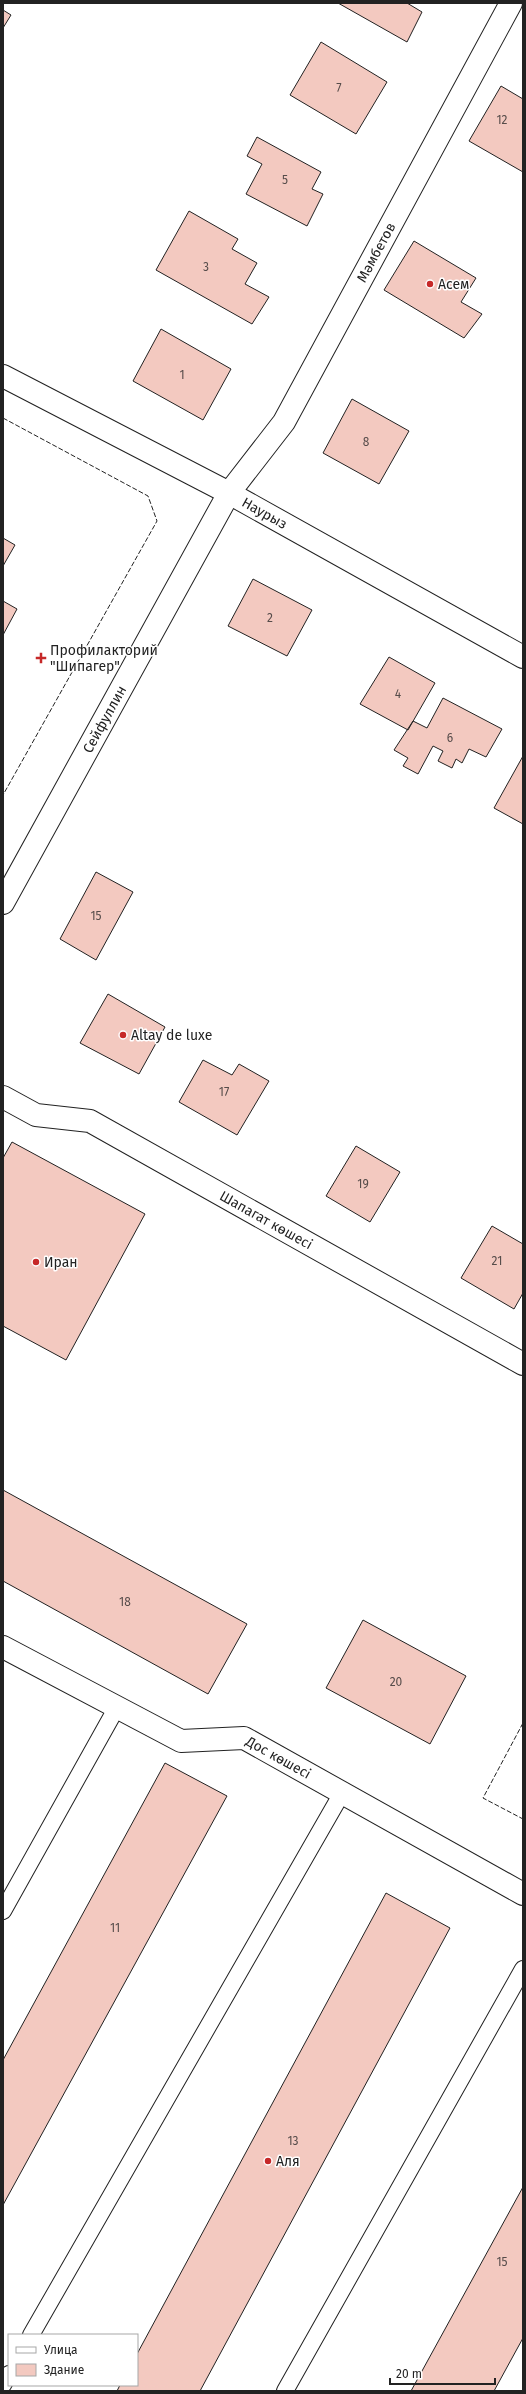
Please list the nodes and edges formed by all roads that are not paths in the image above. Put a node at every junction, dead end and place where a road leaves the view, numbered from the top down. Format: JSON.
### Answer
{"nodes":[{"id":1,"x":511,"y":3,"type":"edge"},
{"id":2,"x":3,"y":376,"type":"edge"},
{"id":3,"x":229,"y":494,"type":"junction"},
{"id":4,"x":523,"y":657,"type":"edge"},
{"id":5,"x":3,"y":903,"type":"edge"},
{"id":6,"x":3,"y":1097,"type":"edge"},
{"id":7,"x":523,"y":1364,"type":"edge"},
{"id":8,"x":3,"y":1647,"type":"edge"},
{"id":9,"x":117,"y":1707,"type":"junction"},
{"id":10,"x":342,"y":1793,"type":"junction"},
{"id":11,"x":523,"y":1894,"type":"edge"},
{"id":12,"x":3,"y":1911,"type":"edge"},
{"id":13,"x":523,"y":1969,"type":"edge"},
{"id":14,"x":32,"y":2334,"type":"edge"},
{"id":15,"x":285,"y":2391,"type":"edge"}],
"edges":[{"from":1,"to":3,"type":"street","name":"Мәмбетов"},
{"from":2,"to":3,"type":"street","name":"Наурыз"},
{"from":3,"to":4,"type":"street","name":"Наурыз"},
{"from":3,"to":5,"type":"street","name":"Сейфуллин"},
{"from":6,"to":7,"type":"street","name":"Шапагат көшесі"},
{"from":8,"to":9,"type":"street","name":"Дос көшесі"},
{"from":9,"to":10,"type":"street","name":"Дос көшесі"},
{"from":9,"to":12,"type":"lane"},
{"from":10,"to":11,"type":"street","name":"Дос көшесі"},
{"from":10,"to":14,"type":"lane"},
{"from":13,"to":15,"type":"lane"}]}
